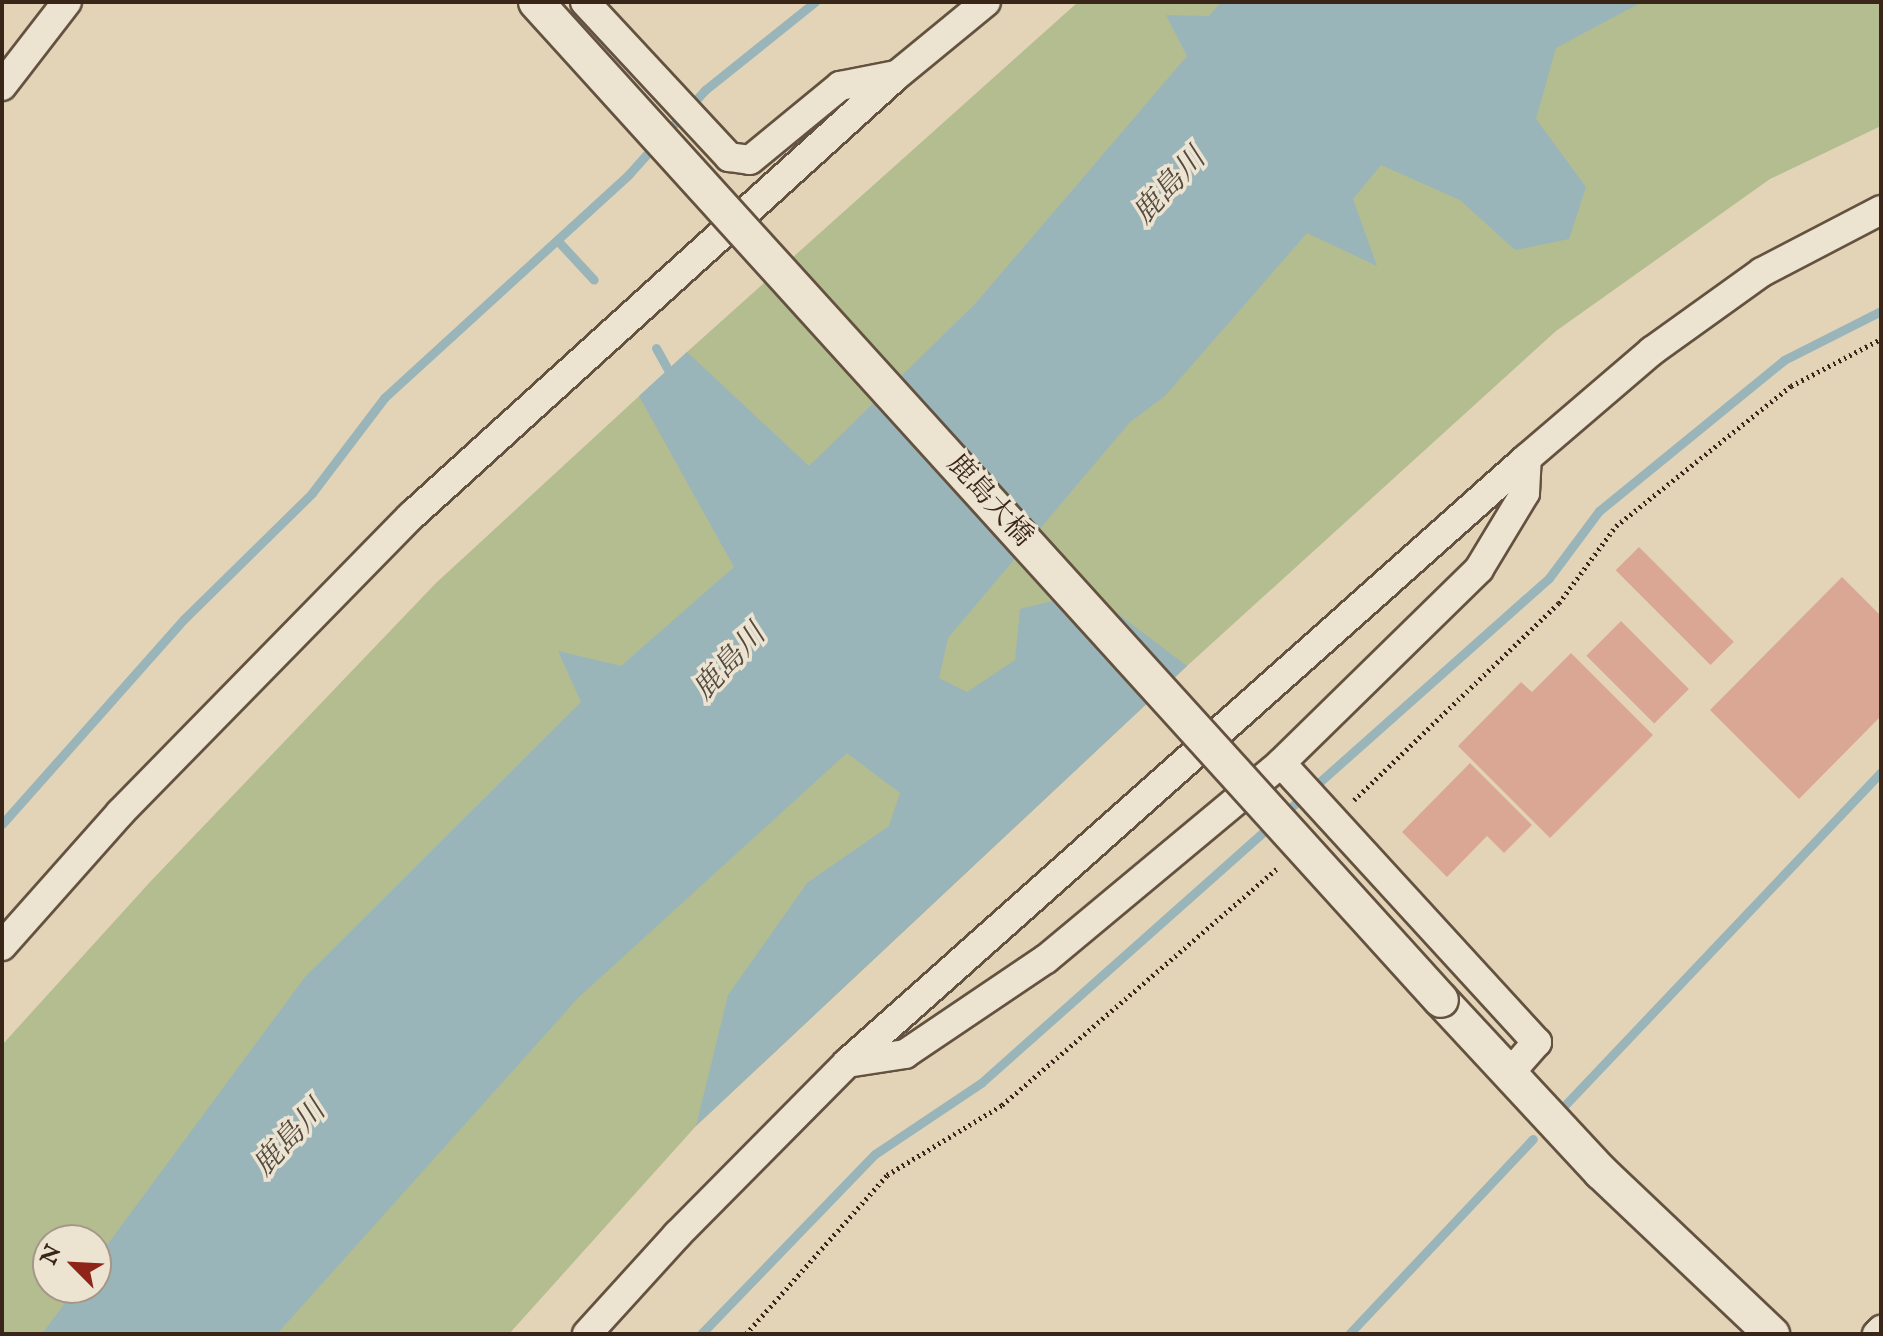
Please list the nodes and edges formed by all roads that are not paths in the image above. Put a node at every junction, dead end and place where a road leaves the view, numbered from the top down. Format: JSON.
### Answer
{"nodes":[{"id":1,"x":67,"y":2,"type":"edge"},
{"id":2,"x":536,"y":2,"type":"edge"},
{"id":3,"x":585,"y":2,"type":"edge"},
{"id":4,"x":975,"y":7,"type":"edge"},
{"id":5,"x":897,"y":75,"type":"junction"},
{"id":6,"x":2,"y":86,"type":"edge"},
{"id":7,"x":1881,"y":210,"type":"edge"},
{"id":8,"x":1527,"y":458,"type":"junction"},
{"id":9,"x":1287,"y":770,"type":"junction"},
{"id":10,"x":2,"y":946,"type":"edge"},
{"id":11,"x":847,"y":1063,"type":"junction"},
{"id":12,"x":1510,"y":1073,"type":"junction"},
{"id":13,"x":587,"y":1334,"type":"edge"},
{"id":14,"x":1772,"y":1334,"type":"edge"}],
"edges":[{"from":1,"to":6,"type":"street"},
{"from":2,"to":12,"type":"street","name":"鹿島大橋","bridge":true},
{"from":3,"to":5,"type":"street"},
{"from":4,"to":5,"type":"street"},
{"from":5,"to":10,"type":"street"},
{"from":7,"to":8,"type":"street"},
{"from":8,"to":9,"type":"street"},
{"from":8,"to":11,"type":"street"},
{"from":9,"to":11,"type":"street"},
{"from":9,"to":12,"type":"street"},
{"from":11,"to":13,"type":"street"},
{"from":12,"to":14,"type":"street","name":"鹿島大橋"}]}
